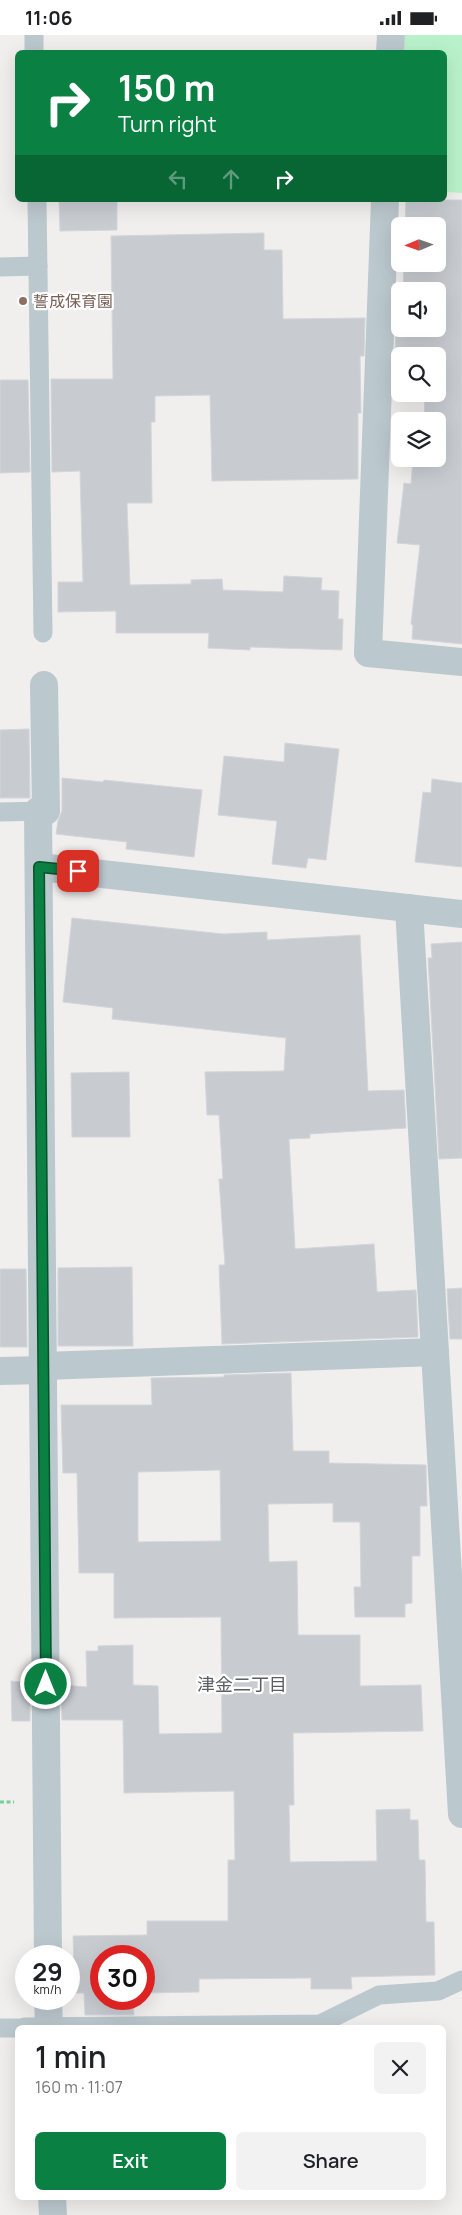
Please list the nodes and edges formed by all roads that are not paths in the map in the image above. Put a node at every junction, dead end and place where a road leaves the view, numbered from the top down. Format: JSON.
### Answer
{"nodes":[{"id":1,"x":34,"y":35,"type":"edge"},
{"id":2,"x":390,"y":35,"type":"edge"},
{"id":3,"x":34,"y":50,"type":"edge"},
{"id":4,"x":390,"y":50,"type":"edge"},
{"id":5,"x":37,"y":202,"type":"edge"},
{"id":6,"x":385,"y":202,"type":"edge"},
{"id":7,"x":38,"y":266,"type":"junction"},
{"id":8,"x":0,"y":267,"type":"edge"},
{"id":9,"x":43,"y":633,"type":"dead end"},
{"id":10,"x":462,"y":663,"type":"edge"},
{"id":11,"x":44,"y":685,"type":"dead end"},
{"id":12,"x":42,"y":811,"type":"junction"},
{"id":13,"x":0,"y":812,"type":"edge"},
{"id":14,"x":39,"y":867,"type":"junction"},
{"id":15,"x":409,"y":908,"type":"junction"},
{"id":16,"x":462,"y":914,"type":"edge"},
{"id":17,"x":435,"y":1352,"type":"junction"},
{"id":18,"x":44,"y":1368,"type":"junction"},
{"id":19,"x":0,"y":1371,"type":"edge"},
{"id":20,"x":451,"y":1438,"type":"edge"},
{"id":21,"x":462,"y":1814,"type":"edge"},
{"id":22,"x":48,"y":1945,"type":"edge"},
{"id":23,"x":462,"y":1980,"type":"edge"},
{"id":24,"x":45,"y":2010,"type":"edge"},
{"id":25,"x":41,"y":2025,"type":"edge"},
{"id":26,"x":227,"y":2025,"type":"edge"},
{"id":27,"x":0,"y":2028,"type":"edge"},
{"id":28,"x":15,"y":2028,"type":"edge"},
{"id":29,"x":52,"y":2200,"type":"edge"},
{"id":30,"x":53,"y":2215,"type":"edge"}],
"edges":[{"from":1,"to":3,"type":"lane"},
{"from":2,"to":4,"type":"street"},
{"from":5,"to":7,"type":"lane"},
{"from":6,"to":10,"type":"street"},
{"from":7,"to":8,"type":"lane"},
{"from":7,"to":9,"type":"lane"},
{"from":11,"to":12,"type":"street"},
{"from":12,"to":13,"type":"lane"},
{"from":12,"to":14,"type":"street"},
{"from":14,"to":15,"type":"street"},
{"from":14,"to":18,"type":"street"},
{"from":15,"to":16,"type":"street"},
{"from":15,"to":17,"type":"street"},
{"from":17,"to":18,"type":"street"},
{"from":17,"to":20,"type":"street"},
{"from":18,"to":19,"type":"street"},
{"from":18,"to":22,"type":"street"},
{"from":20,"to":21,"type":"street"},
{"from":23,"to":26,"type":"lane"},
{"from":24,"to":25,"type":"street"},
{"from":27,"to":28,"type":"lane"},
{"from":29,"to":30,"type":"street"}]}
